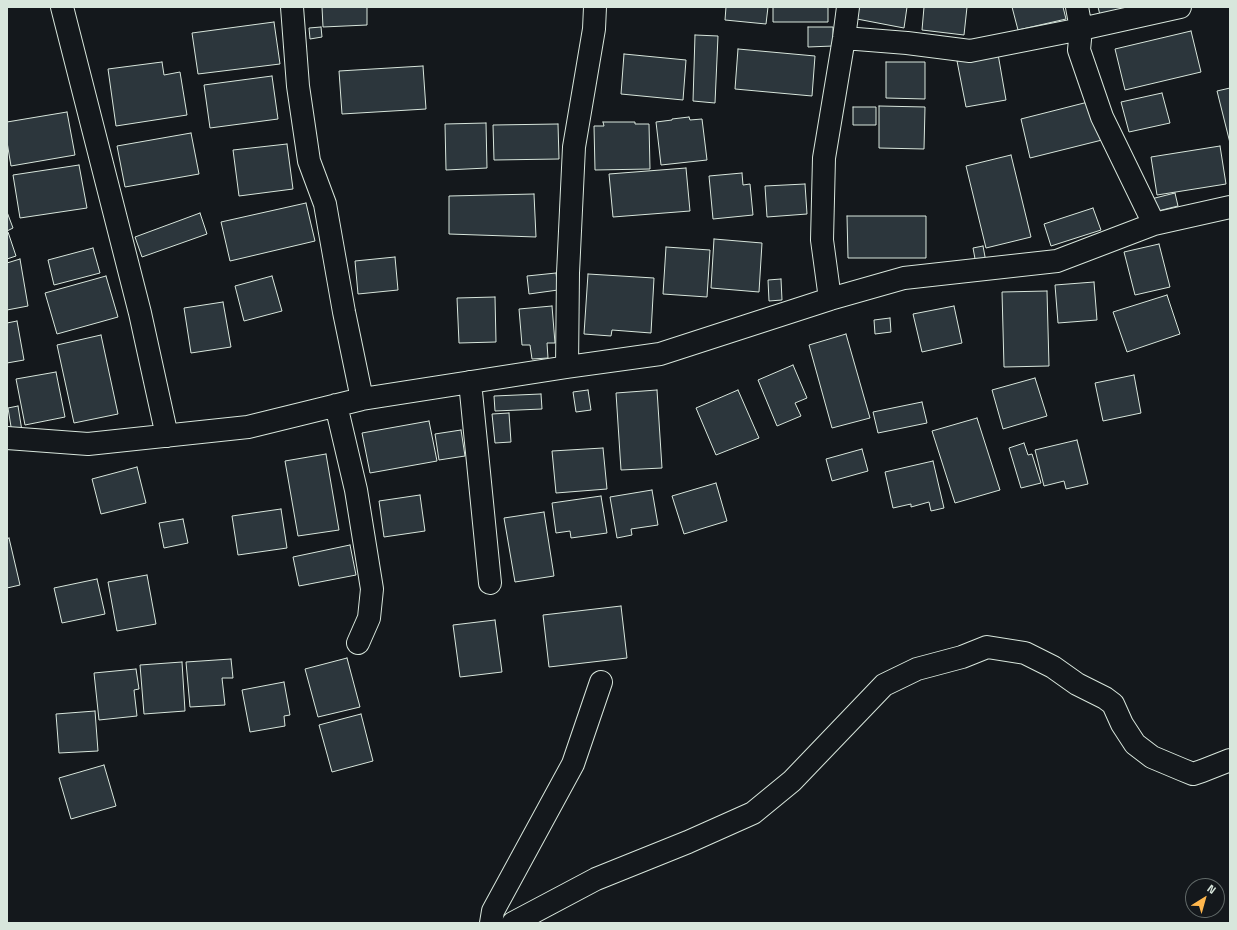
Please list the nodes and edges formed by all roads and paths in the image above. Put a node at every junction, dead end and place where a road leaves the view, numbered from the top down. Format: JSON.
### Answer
{"nodes":[{"id":1,"x":62,"y":7,"type":"edge"},
{"id":2,"x":292,"y":7,"type":"edge"},
{"id":3,"x":595,"y":7,"type":"edge"},
{"id":4,"x":848,"y":7,"type":"edge"},
{"id":5,"x":1077,"y":7,"type":"edge"},
{"id":6,"x":1180,"y":7,"type":"edge"},
{"id":7,"x":1081,"y":29,"type":"junction"},
{"id":8,"x":844,"y":38,"type":"junction"},
{"id":9,"x":1230,"y":206,"type":"edge"},
{"id":10,"x":1154,"y":224,"type":"junction"},
{"id":11,"x":830,"y":299,"type":"junction"},
{"id":12,"x":567,"y":367,"type":"junction"},
{"id":13,"x":470,"y":382,"type":"junction"},
{"id":14,"x":362,"y":399,"type":"junction"},
{"id":15,"x":336,"y":406,"type":"junction"},
{"id":16,"x":167,"y":436,"type":"junction"},
{"id":17,"x":7,"y":438,"type":"edge"},
{"id":18,"x":490,"y":583,"type":"dead end"},
{"id":19,"x":358,"y":644,"type":"dead end"},
{"id":20,"x":601,"y":682,"type":"dead end"},
{"id":21,"x":1230,"y":760,"type":"edge"},
{"id":22,"x":491,"y":923,"type":"edge"},
{"id":23,"x":513,"y":923,"type":"edge"}],
"edges":[{"from":1,"to":16,"type":"street"},
{"from":2,"to":14,"type":"street"},
{"from":3,"to":12,"type":"street"},
{"from":4,"to":8,"type":"street"},
{"from":5,"to":7,"type":"street"},
{"from":6,"to":7,"type":"street"},
{"from":7,"to":8,"type":"street"},
{"from":7,"to":10,"type":"street"},
{"from":8,"to":11,"type":"street"},
{"from":9,"to":10,"type":"street"},
{"from":10,"to":11,"type":"street"},
{"from":11,"to":12,"type":"street"},
{"from":12,"to":13,"type":"street"},
{"from":13,"to":14,"type":"street"},
{"from":13,"to":18,"type":"street"},
{"from":14,"to":15,"type":"street"},
{"from":15,"to":16,"type":"street"},
{"from":15,"to":19,"type":"street"},
{"from":16,"to":17,"type":"street"},
{"from":20,"to":22,"type":"street"},
{"from":21,"to":23,"type":"street"}]}
